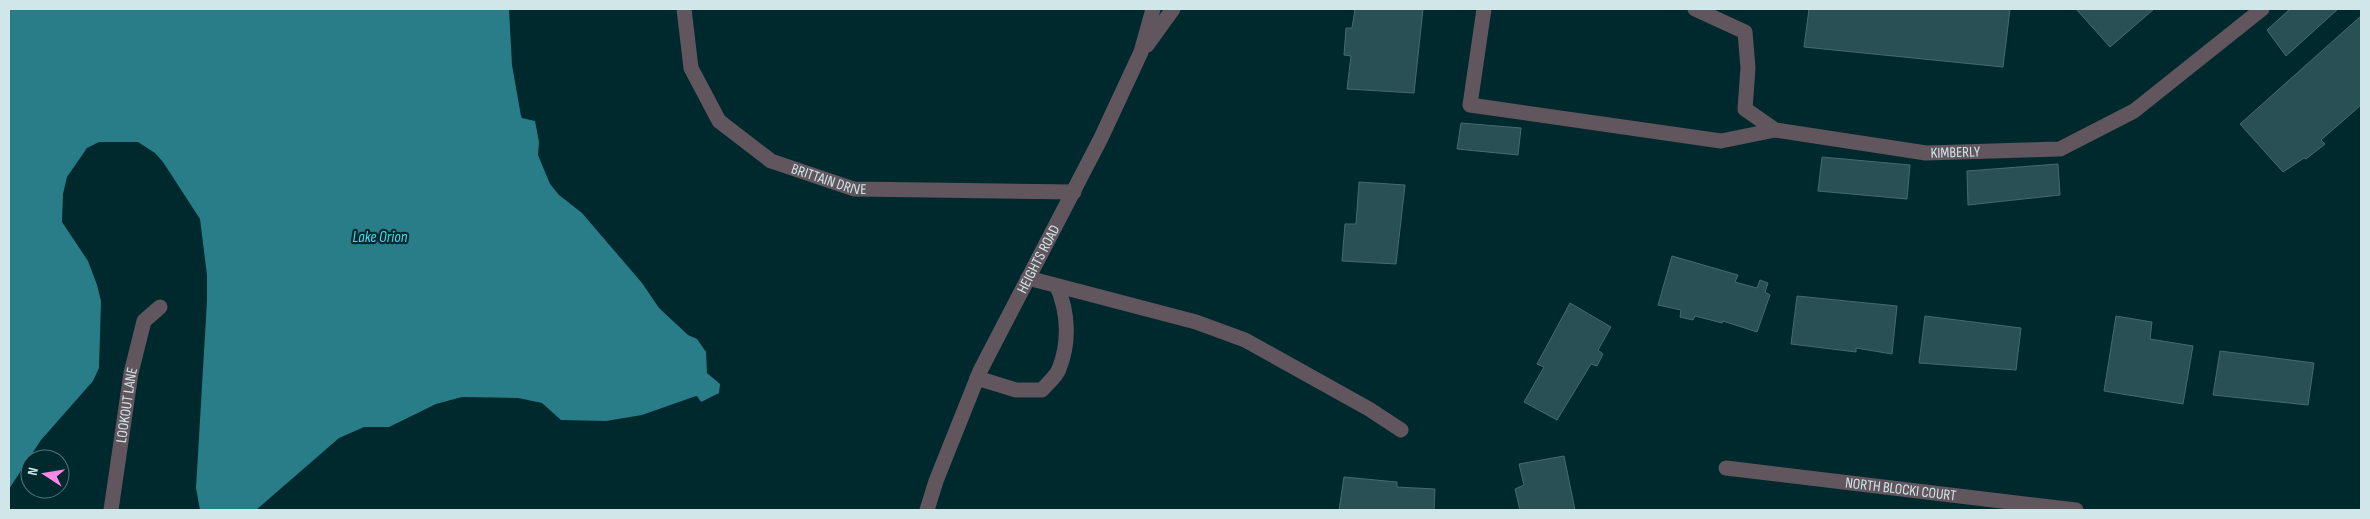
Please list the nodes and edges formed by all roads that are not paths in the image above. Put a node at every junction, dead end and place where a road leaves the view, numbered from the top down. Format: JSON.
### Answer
{"nodes":[{"id":1,"x":684,"y":9,"type":"edge"},
{"id":2,"x":1154,"y":9,"type":"edge"},
{"id":3,"x":1173,"y":9,"type":"edge"},
{"id":4,"x":1484,"y":9,"type":"edge"},
{"id":5,"x":1695,"y":9,"type":"edge"},
{"id":6,"x":2262,"y":9,"type":"edge"},
{"id":7,"x":1142,"y":52,"type":"junction"},
{"id":8,"x":1775,"y":130,"type":"junction"},
{"id":9,"x":1074,"y":192,"type":"junction"},
{"id":10,"x":1028,"y":278,"type":"junction"},
{"id":11,"x":1057,"y":286,"type":"junction"},
{"id":12,"x":160,"y":307,"type":"dead end"},
{"id":13,"x":977,"y":378,"type":"junction"},
{"id":14,"x":1401,"y":430,"type":"dead end"},
{"id":15,"x":1726,"y":468,"type":"dead end"},
{"id":16,"x":112,"y":510,"type":"edge"},
{"id":17,"x":926,"y":510,"type":"edge"},
{"id":18,"x":2076,"y":510,"type":"edge"}],
"edges":[{"from":1,"to":9,"type":"street","name":"BRITTAIN DRIVE"},
{"from":2,"to":7,"type":"street","name":"HEIGHTS ROAD"},
{"from":3,"to":7,"type":"street"},
{"from":4,"to":8,"type":"street"},
{"from":5,"to":8,"type":"street","name":"KIMBERLY"},
{"from":6,"to":8,"type":"street","name":"KIMBERLY"},
{"from":7,"to":9,"type":"street","name":"HEIGHTS ROAD"},
{"from":9,"to":10,"type":"street","name":"HEIGHTS ROAD"},
{"from":10,"to":11,"type":"street"},
{"from":10,"to":13,"type":"street","name":"HEIGHTS ROAD"},
{"from":11,"to":13,"type":"street"},
{"from":11,"to":14,"type":"street"},
{"from":12,"to":16,"type":"street","name":"LOOKOUT LANE"},
{"from":13,"to":17,"type":"street","name":"HEIGHTS ROAD"},
{"from":15,"to":18,"type":"street","name":"NORTH BLOCKI COURT"}]}
